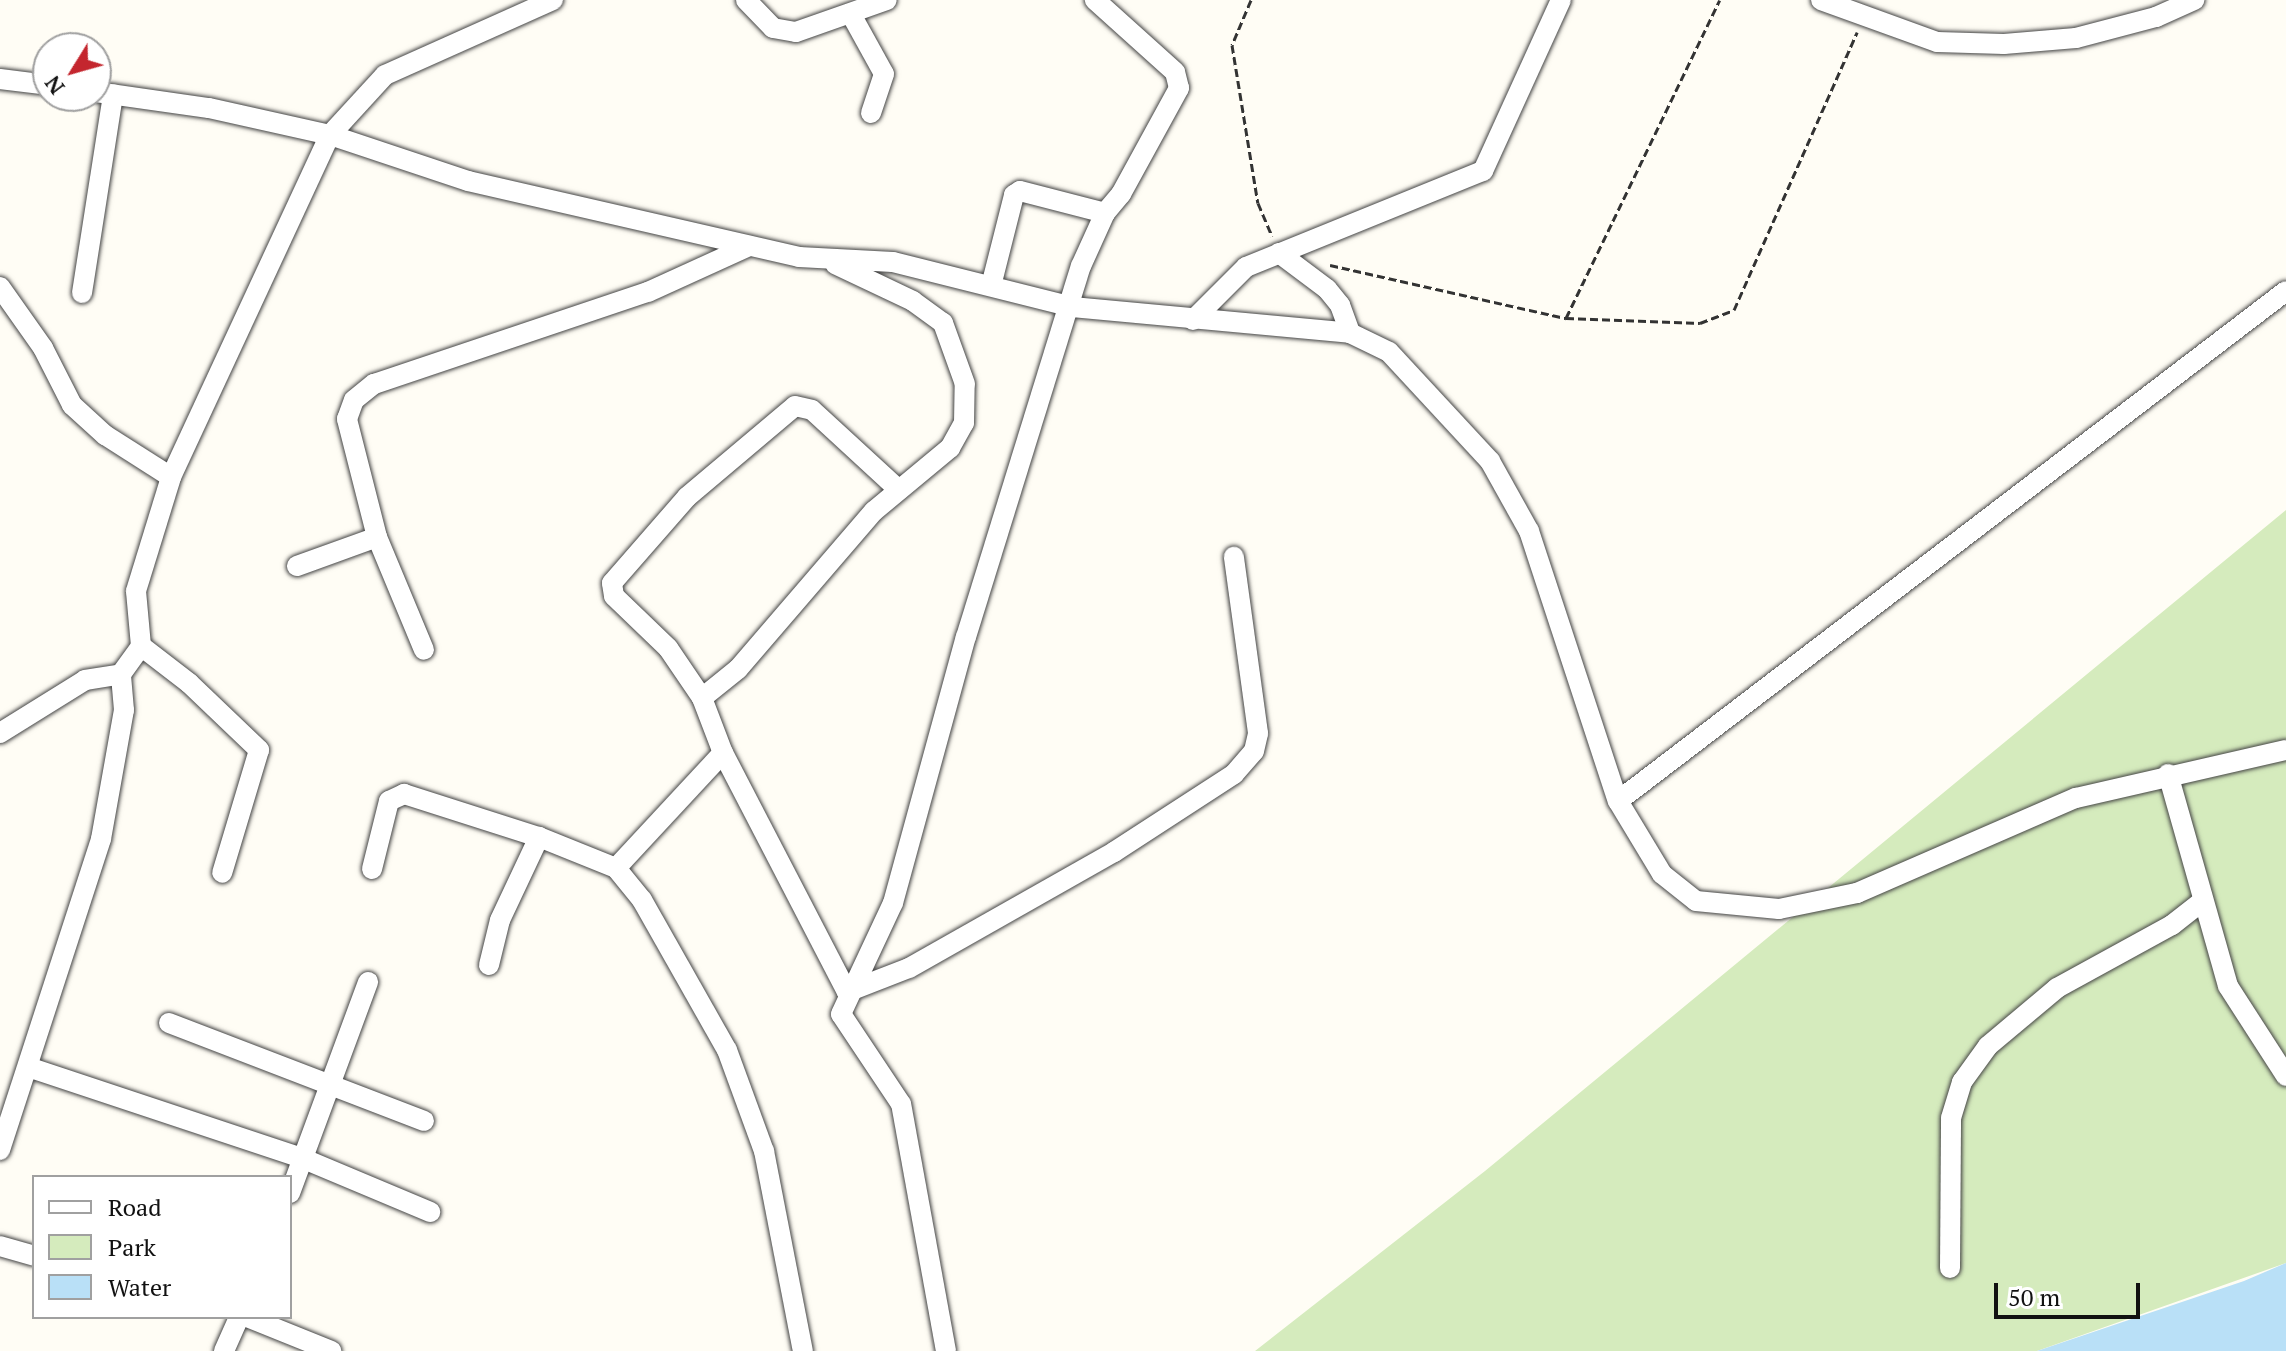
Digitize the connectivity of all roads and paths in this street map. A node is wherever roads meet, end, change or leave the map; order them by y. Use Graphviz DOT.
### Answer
graph roads {
  1 [pos="553,0"];
  2 [pos="746,0"];
  3 [pos="887,0"];
  4 [pos="1095,0"];
  5 [pos="1251,0"];
  6 [pos="1561,0"];
  7 [pos="1720,0"];
  8 [pos="1821,0"];
  9 [pos="2194,0"];
  10 [pos="852,16"];
  11 [pos="1863,17"];
  12 [pos="0,79"];
  13 [pos="32,83"];
  14 [pos="112,94"];
  15 [pos="102,112"];
  16 [pos="871,113"];
  17 [pos="330,135"];
  18 [pos="1105,213"];
  19 [pos="749,246"];
  20 [pos="1279,253"];
  21 [pos="827,260"];
  22 [pos="1322,263"];
  23 [pos="991,286"];
  24 [pos="0,287"];
  25 [pos="2286,291"];
  26 [pos="82,293"];
  27 [pos="1072,307"];
  28 [pos="1566,318"];
  29 [pos="1193,320"];
  30 [pos="1350,333"];
  31 [pos="171,477"];
  32 [pos="899,490"];
  33 [pos="377,537"];
  34 [pos="1234,557"];
  35 [pos="297,566"];
  36 [pos="141,646"];
  37 [pos="424,650"];
  38 [pos="121,674"];
  39 [pos="702,698"];
  40 [pos="0,733"];
  41 [pos="2286,750"];
  42 [pos="723,753"];
  43 [pos="2168,774"];
  44 [pos="1618,801"];
  45 [pos="539,837"];
  46 [pos="616,868"];
  47 [pos="372,869"];
  48 [pos="222,873"];
  49 [pos="2203,901"];
  50 [pos="489,965"];
  51 [pos="368,982"];
  52 [pos="847,992"];
  53 [pos="169,1023"];
  54 [pos="28,1067"];
  55 [pos="2286,1076"];
  56 [pos="328,1082"];
  57 [pos="424,1121"];
  58 [pos="0,1150"];
  59 [pos="304,1159"];
  60 [pos="292,1188"];
  61 [pos="430,1212"];
  62 [pos="0,1246"];
  63 [pos="32,1255"];
  64 [pos="1950,1268"];
  65 [pos="238,1319"];
  66 [pos="252,1319"];
  67 [pos="224,1351"];
  68 [pos="331,1351"];
  69 [pos="803,1351"];
  70 [pos="946,1351"];
  1 -- 17 [label="street"];
  2 -- 10 [label="street"];
  3 -- 10 [label="street"];
  4 -- 18 [label="street"];
  5 -- 20 [label="path"];
  6 -- 20 [label="street"];
  7 -- 28 [label="path"];
  8 -- 11 [label="street"];
  9 -- 11 [label="street"];
  10 -- 16 [label="street"];
  11 -- 28 [label="path"];
  12 -- 13 [label="street"];
  14 -- 17 [label="street"];
  15 -- 26 [label="street"];
  17 -- 19 [label="street"];
  17 -- 31 [label="street"];
  18 -- 23 [label="street"];
  18 -- 27 [label="street"];
  19 -- 21 [label="street"];
  19 -- 33 [label="street"];
  20 -- 29 [label="street"];
  20 -- 30 [label="street"];
  21 -- 23 [label="street"];
  21 -- 32 [label="street"];
  22 -- 28 [label="path"];
  23 -- 27 [label="street"];
  24 -- 31 [label="street"];
  25 -- 44 [label="street"];
  27 -- 29 [label="street"];
  27 -- 52 [label="street"];
  29 -- 30 [label="street"];
  30 -- 44 [label="street"];
  31 -- 36 [label="street"];
  32 -- 39 [label="street"];
  32 -- 39 [label="street"];
  33 -- 35 [label="street"];
  33 -- 37 [label="street"];
  34 -- 52 [label="street"];
  36 -- 38 [label="street"];
  36 -- 48 [label="street"];
  38 -- 40 [label="street"];
  38 -- 54 [label="street"];
  39 -- 42 [label="street"];
  41 -- 43 [label="street"];
  42 -- 46 [label="street"];
  42 -- 52 [label="street"];
  43 -- 44 [label="street"];
  43 -- 49 [label="street"];
  45 -- 46 [label="street"];
  45 -- 47 [label="street"];
  45 -- 50 [label="street"];
  46 -- 69 [label="street"];
  49 -- 55 [label="street"];
  49 -- 64 [label="street"];
  51 -- 56 [label="street"];
  52 -- 70 [label="street"];
  53 -- 56 [label="street"];
  54 -- 58 [label="street"];
  54 -- 59 [label="street"];
  56 -- 57 [label="street"];
  56 -- 59 [label="street"];
  59 -- 60 [label="street"];
  59 -- 61 [label="street"];
  62 -- 63 [label="street"];
  65 -- 67 [label="street"];
  66 -- 68 [label="street"];
}
